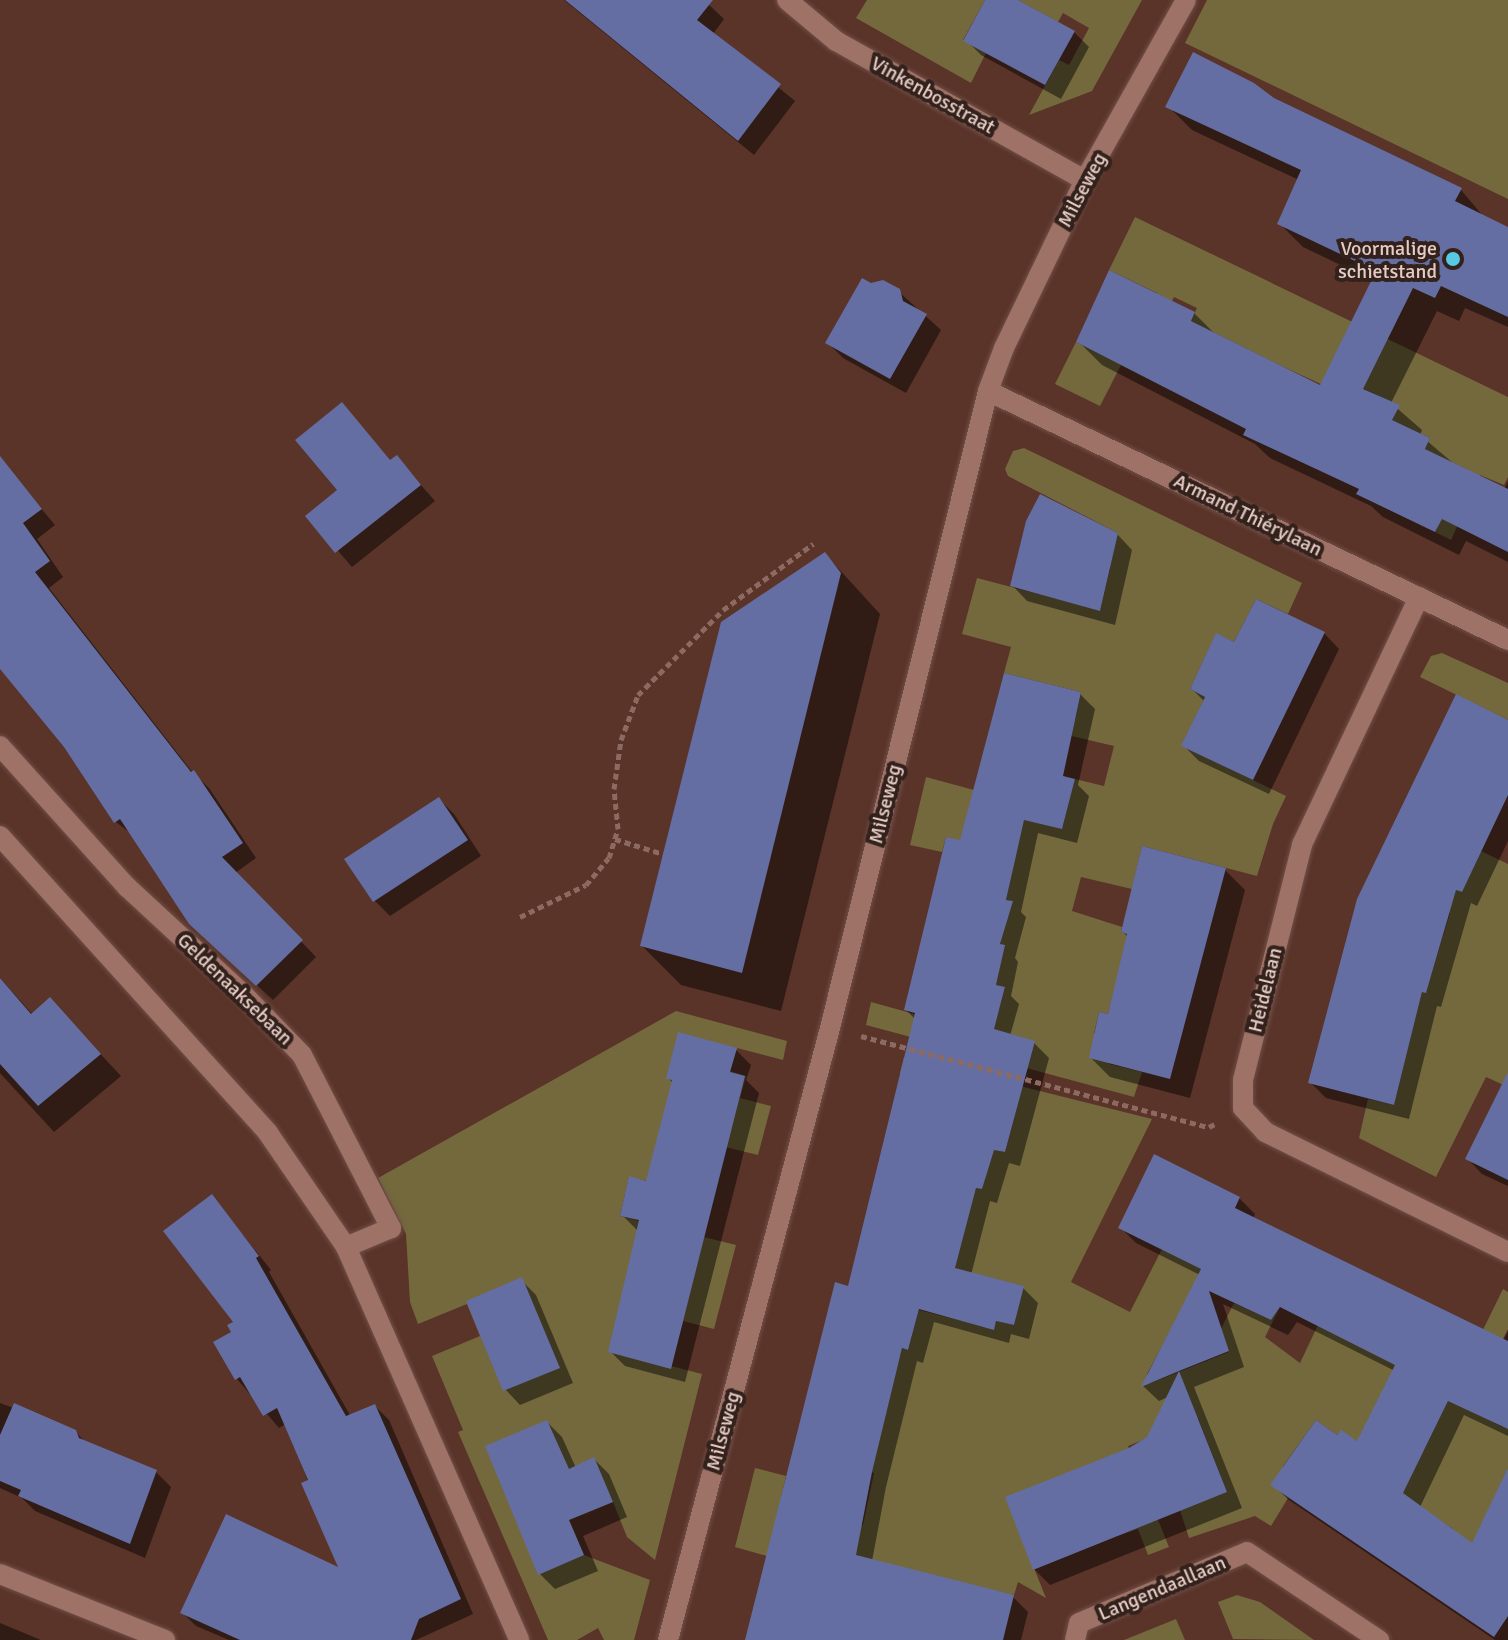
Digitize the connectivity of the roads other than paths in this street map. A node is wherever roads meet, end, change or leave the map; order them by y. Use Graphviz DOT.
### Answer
graph roads {
  1 [pos="787,0"];
  2 [pos="1186,0"];
  3 [pos="1085,180"];
  4 [pos="988,391"];
  5 [pos="1419,597"];
  6 [pos="1508,640"];
  7 [pos="0,746"];
  8 [pos="0,836"];
  9 [pos="346,1247"];
  10 [pos="1508,1252"];
  11 [pos="0,1574"];
  12 [pos="165,1640"];
  13 [pos="519,1640"];
  14 [pos="668,1640"];
  15 [pos="1075,1640"];
  16 [pos="1379,1640"];
  1 -- 3 [label="street, Vinkenbosstraat"];
  2 -- 3 [label="street, Milseweg"];
  3 -- 4 [label="street, Milseweg"];
  4 -- 5 [label="street, Armand Thiérylaan"];
  4 -- 14 [label="street, Milseweg"];
  5 -- 6 [label="street, Armand Thiérylaan"];
  5 -- 10 [label="street, Heidelaan"];
  7 -- 9 [label="street, Geldenaaksebaan"];
  8 -- 9 [label="street"];
  9 -- 13 [label="street"];
  11 -- 12 [label="street"];
  15 -- 16 [label="street, Langendaallaan"];
}
